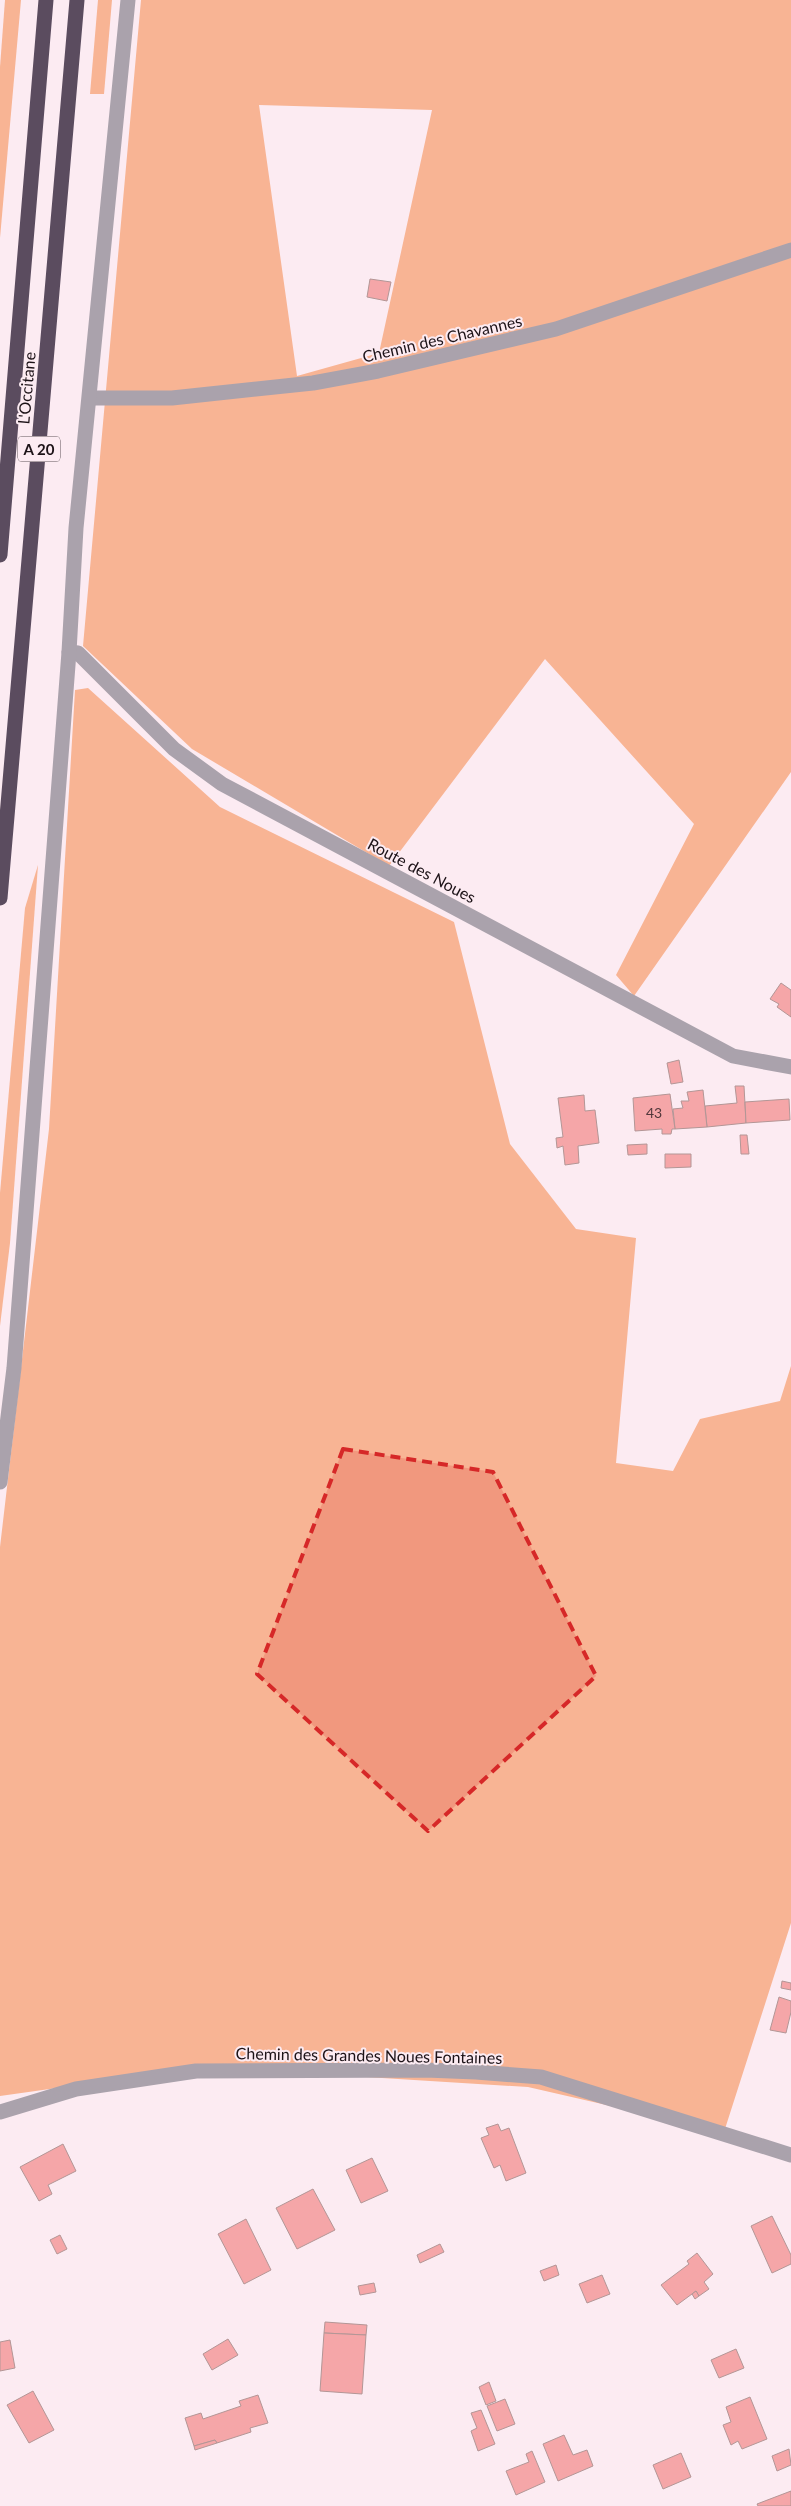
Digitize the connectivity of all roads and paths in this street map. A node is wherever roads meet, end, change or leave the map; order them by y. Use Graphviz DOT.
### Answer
graph roads {
  1 [pos="46,0"];
  2 [pos="77,0"];
  3 [pos="128,0"];
  4 [pos="791,250"];
  5 [pos="90,398"];
  6 [pos="0,555"];
  7 [pos="69,652"];
  8 [pos="0,898"];
  9 [pos="791,1068"];
  10 [pos="0,1482"];
  11 [pos="0,2112"];
  12 [pos="791,2155"];
  1 -- 6 [label="highway, L'Occitane / A 20"];
  2 -- 8 [label="highway, L'Occitane / A 20"];
  3 -- 5 [label="street"];
  4 -- 5 [label="street, Chemin des Chavannes"];
  5 -- 7 [label="street"];
  7 -- 9 [label="street, Route des Noues"];
  7 -- 10 [label="street"];
  11 -- 12 [label="street, Chemin des Grandes Noues Fontaines"];
}
